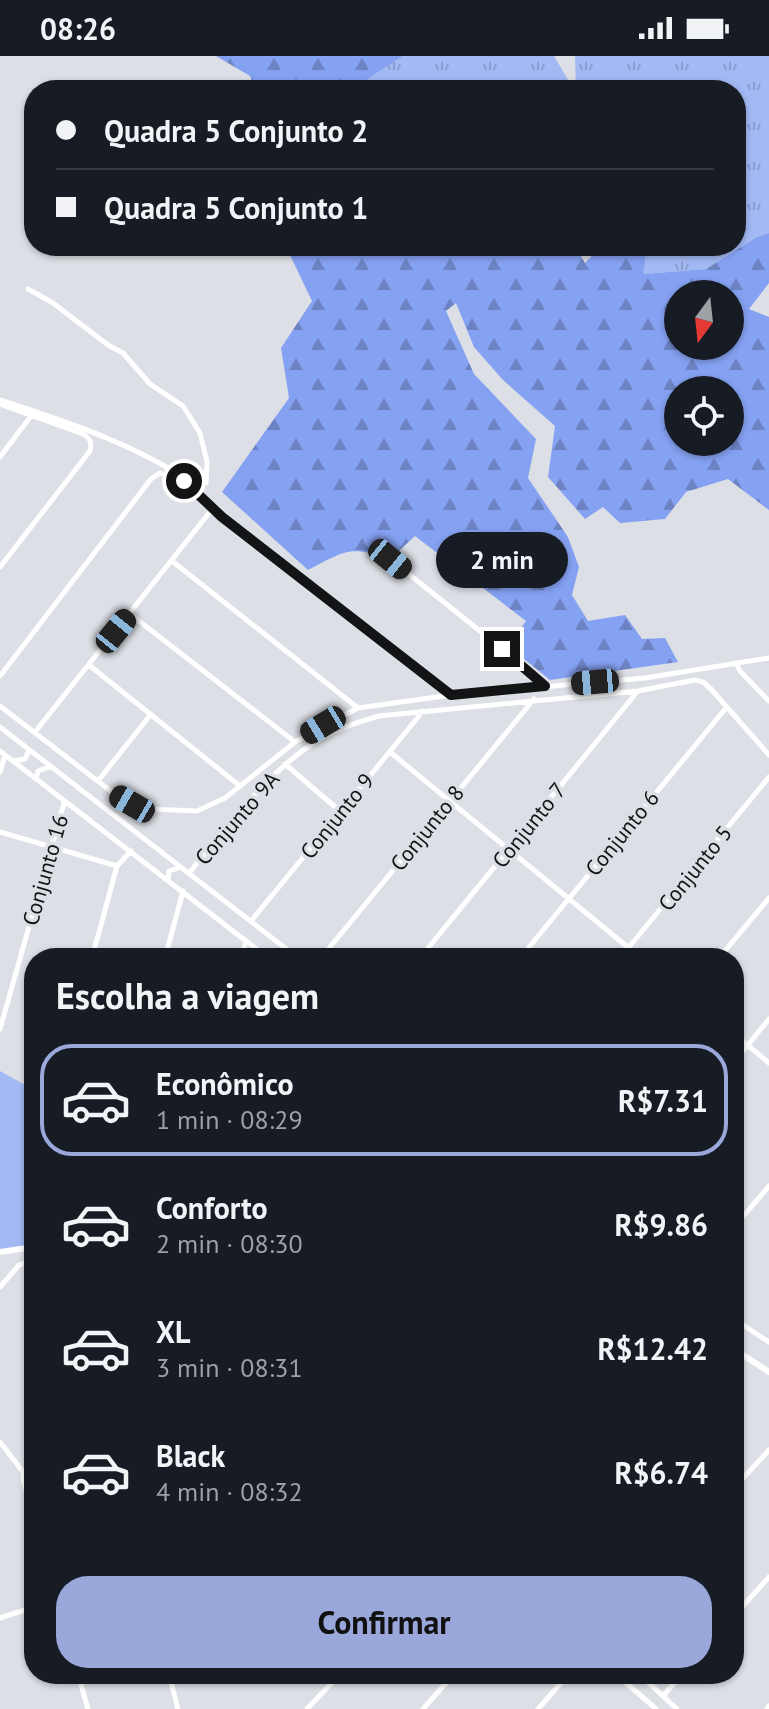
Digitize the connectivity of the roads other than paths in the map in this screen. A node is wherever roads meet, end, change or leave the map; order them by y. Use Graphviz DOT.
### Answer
graph roads {
  1 [pos="28,289"];
  2 [pos="0,402"];
  3 [pos="31,416"];
  4 [pos="0,457"];
  5 [pos="213,508"];
  6 [pos="390,559"];
  7 [pos="172,561"];
  8 [pos="0,567"];
  9 [pos="130,614"];
  10 [pos="769,658"];
  11 [pos="736,663"];
  12 [pos="89,665"];
  13 [pos="0,676"];
  14 [pos="545,686"];
  15 [pos="638,691"];
  16 [pos="451,695"];
  17 [pos="534,699"];
  18 [pos="769,701"];
  19 [pos="0,706"];
  20 [pos="358,708"];
  21 [pos="726,708"];
  22 [pos="423,711"];
  23 [pos="151,714"];
  24 [pos="0,727"];
  25 [pos="35,732"];
  26 [pos="295,742"];
  27 [pos="29,750"];
  28 [pos="390,752"];
  29 [pos="2,753"];
  30 [pos="769,755"];
  31 [pos="12,761"];
  32 [pos="285,764"];
  33 [pos="50,766"];
  34 [pos="0,772"];
  35 [pos="769,777"];
  36 [pos="36,779"];
  37 [pos="98,781"];
  38 [pos="240,786"];
  39 [pos="450,801"];
  40 [pos="64,803"];
  41 [pos="341,812"];
  42 [pos="0,832"];
  43 [pos="51,848"];
  44 [pos="510,850"];
  45 [pos="131,851"];
  46 [pos="117,866"];
  47 [pos="182,867"];
  48 [pos="189,873"];
  49 [pos="168,880"];
  50 [pos="183,891"];
  51 [pos="568,898"];
  52 [pos="769,898"];
  53 [pos="251,921"];
  54 [pos="246,941"];
  55 [pos="95,948"];
  56 [pos="168,948"];
  57 [pos="244,948"];
  58 [pos="255,948"];
  59 [pos="282,948"];
  60 [pos="329,948"];
  61 [pos="428,948"];
  62 [pos="528,948"];
  63 [pos="628,948"];
  64 [pos="727,948"];
  65 [pos="769,1019"];
  66 [pos="0,1029"];
  67 [pos="744,1043"];
  68 [pos="747,1046"];
  69 [pos="744,1050"];
  70 [pos="769,1063"];
  71 [pos="769,1186"];
  72 [pos="744,1215"];
  73 [pos="24,1248"];
  74 [pos="0,1252"];
  75 [pos="24,1264"];
  76 [pos="0,1287"];
  77 [pos="744,1325"];
  78 [pos="768,1341"];
  79 [pos="744,1356"];
  80 [pos="769,1372"];
  81 [pos="0,1442"];
  82 [pos="769,1450"];
  83 [pos="24,1473"];
  84 [pos="744,1477"];
  85 [pos="24,1482"];
  86 [pos="769,1577"];
  87 [pos="744,1605"];
  88 [pos="24,1610"];
  89 [pos="0,1618"];
  90 [pos="81,1684"];
  91 [pos="172,1684"];
  92 [pos="331,1684"];
  93 [pos="445,1684"];
  94 [pos="560,1684"];
  95 [pos="629,1684"];
  96 [pos="650,1684"];
  97 [pos="673,1684"];
  98 [pos="663,1696"];
  99 [pos="654,1708"];
  100 [pos="88,1709"];
  101 [pos="178,1709"];
  102 [pos="307,1709"];
  103 [pos="423,1709"];
  104 [pos="538,1709"];
  105 [pos="677,1709"];
  1 -- 2 [label="street"];
  2 -- 3 [label="street"];
  3 -- 4 [label="street"];
  3 -- 8 [label="street"];
  5 -- 7 [label="street"];
  5 -- 13 [label="street"];
  5 -- 16 [label="street"];
  6 -- 14 [label="street"];
  7 -- 9 [label="street"];
  7 -- 20 [label="street"];
  9 -- 12 [label="street"];
  9 -- 26 [label="street"];
  10 -- 11 [label="street"];
  11 -- 14 [label="street"];
  11 -- 18 [label="street"];
  12 -- 23 [label="street"];
  12 -- 25 [label="street"];
  14 -- 16 [label="street"];
  15 -- 17 [label="street, Conjunto 9A"];
  15 -- 21 [label="street, Conjunto 9A"];
  15 -- 44 [label="street, Conjunto 7"];
  16 -- 20 [label="street"];
  17 -- 22 [label="street, Conjunto 9A"];
  17 -- 39 [label="street, Conjunto 8"];
  19 -- 25 [label="street"];
  20 -- 26 [label="street"];
  21 -- 30 [label="street"];
  21 -- 51 [label="street, Conjunto 6"];
  22 -- 28 [label="street, Conjunto 9"];
  22 -- 32 [label="street, Conjunto 9A"];
  23 -- 37 [label="street"];
  23 -- 38 [label="street"];
  24 -- 27 [label="street"];
  25 -- 37 [label="street"];
  26 -- 38 [label="street"];
  27 -- 31 [label="street"];
  27 -- 33 [label="street"];
  28 -- 39 [label="street"];
  28 -- 41 [label="street, Conjunto 9"];
  29 -- 31 [label="street"];
  29 -- 34 [label="street"];
  31 -- 36 [label="street"];
  32 -- 41 [label="street"];
  32 -- 48 [label="street, Conjunto 9A"];
  33 -- 36 [label="street"];
  33 -- 47 [label="street"];
  35 -- 63 [label="street, Conjunto 5"];
  36 -- 40 [label="street"];
  37 -- 38 [label="street"];
  39 -- 44 [label="street"];
  39 -- 60 [label="street, Conjunto 8"];
  40 -- 43 [label="street, Conjunto 16"];
  40 -- 45 [label="street"];
  41 -- 53 [label="street, Conjunto 9"];
  42 -- 43 [label="street"];
  43 -- 46 [label="street"];
  43 -- 66 [label="street, Conjunto 16"];
  44 -- 51 [label="street"];
  44 -- 61 [label="street, Conjunto 7"];
  45 -- 46 [label="street"];
  45 -- 49 [label="street"];
  46 -- 55 [label="street"];
  47 -- 48 [label="street"];
  47 -- 49 [label="street"];
  48 -- 53 [label="street"];
  49 -- 50 [label="street"];
  50 -- 54 [label="street"];
  50 -- 56 [label="street"];
  51 -- 62 [label="street, Conjunto 6"];
  51 -- 63 [label="street"];
  52 -- 64 [label="street"];
  53 -- 59 [label="street"];
  54 -- 57 [label="street"];
  54 -- 58 [label="street"];
  65 -- 68 [label="street"];
  67 -- 68 [label="street"];
  68 -- 69 [label="street"];
  68 -- 70 [label="street"];
  71 -- 72 [label="street"];
  73 -- 74 [label="street"];
  75 -- 76 [label="street"];
  77 -- 78 [label="street"];
  79 -- 80 [label="street"];
  81 -- 83 [label="street"];
  82 -- 84 [label="street"];
  83 -- 85 [label="street"];
  86 -- 87 [label="street"];
  88 -- 89 [label="street"];
  90 -- 100 [label="street"];
  91 -- 101 [label="street"];
  92 -- 102 [label="street"];
  93 -- 103 [label="street"];
  94 -- 104 [label="street"];
  95 -- 99 [label="street"];
  96 -- 98 [label="street"];
  97 -- 98 [label="street"];
  98 -- 105 [label="street"];
}
